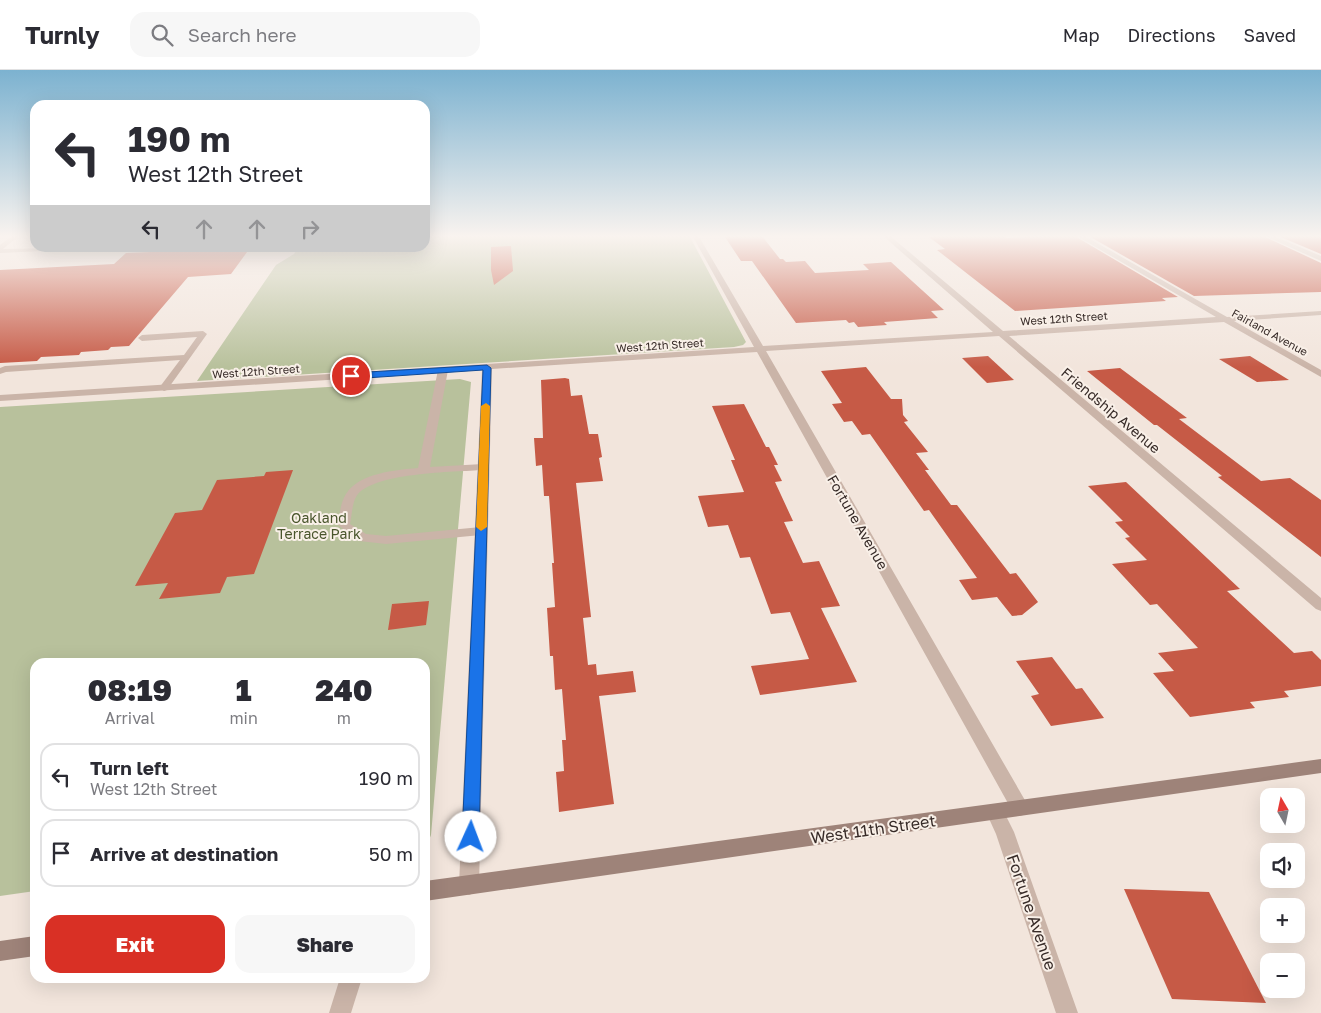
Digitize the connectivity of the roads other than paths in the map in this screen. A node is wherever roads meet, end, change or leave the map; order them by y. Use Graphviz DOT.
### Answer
graph roads {
  1 [pos="720,279"];
  2 [pos="936,279"];
  3 [pos="1154,279"];
  4 [pos="1321,312"];
  5 [pos="1223,319"];
  6 [pos="999,333"];
  7 [pos="142,338"];
  8 [pos="760,350"];
  9 [pos="187,357"];
  10 [pos="487,368"];
  11 [pos="443,370"];
  12 [pos="0,371"];
  13 [pos="1321,374"];
  14 [pos="164,388"];
  15 [pos="0,398"];
  16 [pos="483,467"];
  17 [pos="422,472"];
  18 [pos="481,531"];
  19 [pos="1321,606"];
  20 [pos="1321,766"];
  21 [pos="1020,808"];
  22 [pos="995,812"];
  23 [pos="469,884"];
  24 [pos="430,890"];
  25 [pos="30,947"];
  26 [pos="0,951"];
  27 [pos="349,983"];
  28 [pos="340,1013"];
  29 [pos="1067,1013"];
  1 -- 8 [label="street, Fortune Avenue"];
  2 -- 6 [label="street, Friendship Avenue"];
  3 -- 5 [label="street, Fairland Avenue"];
  4 -- 5 [label="street, West 12th Street"];
  5 -- 6 [label="street, West 12th Street"];
  5 -- 13 [label="street, Fairland Avenue"];
  6 -- 8 [label="street, West 12th Street"];
  6 -- 19 [label="street, Friendship Avenue"];
  7 -- 9 [label="street"];
  8 -- 10 [label="street, West 12th Street"];
  8 -- 21 [label="street, Fortune Avenue"];
  9 -- 12 [label="street"];
  9 -- 14 [label="street"];
  10 -- 11 [label="street, West 12th Street"];
  10 -- 16 [label="street"];
  11 -- 14 [label="street, West 12th Street"];
  11 -- 17 [label="street"];
  14 -- 15 [label="street, West 12th Street"];
  16 -- 17 [label="street"];
  16 -- 18 [label="street"];
  17 -- 18 [label="street"];
  18 -- 23 [label="street"];
  20 -- 21 [label="main road, West 11th Street"];
  21 -- 22 [label="main road, West 11th Street"];
  22 -- 23 [label="main road, West 11th Street"];
  22 -- 29 [label="street, Fortune Avenue"];
  23 -- 24 [label="main road, West 11th Street"];
  25 -- 26 [label="main road"];
  27 -- 28 [label="street"];
}
